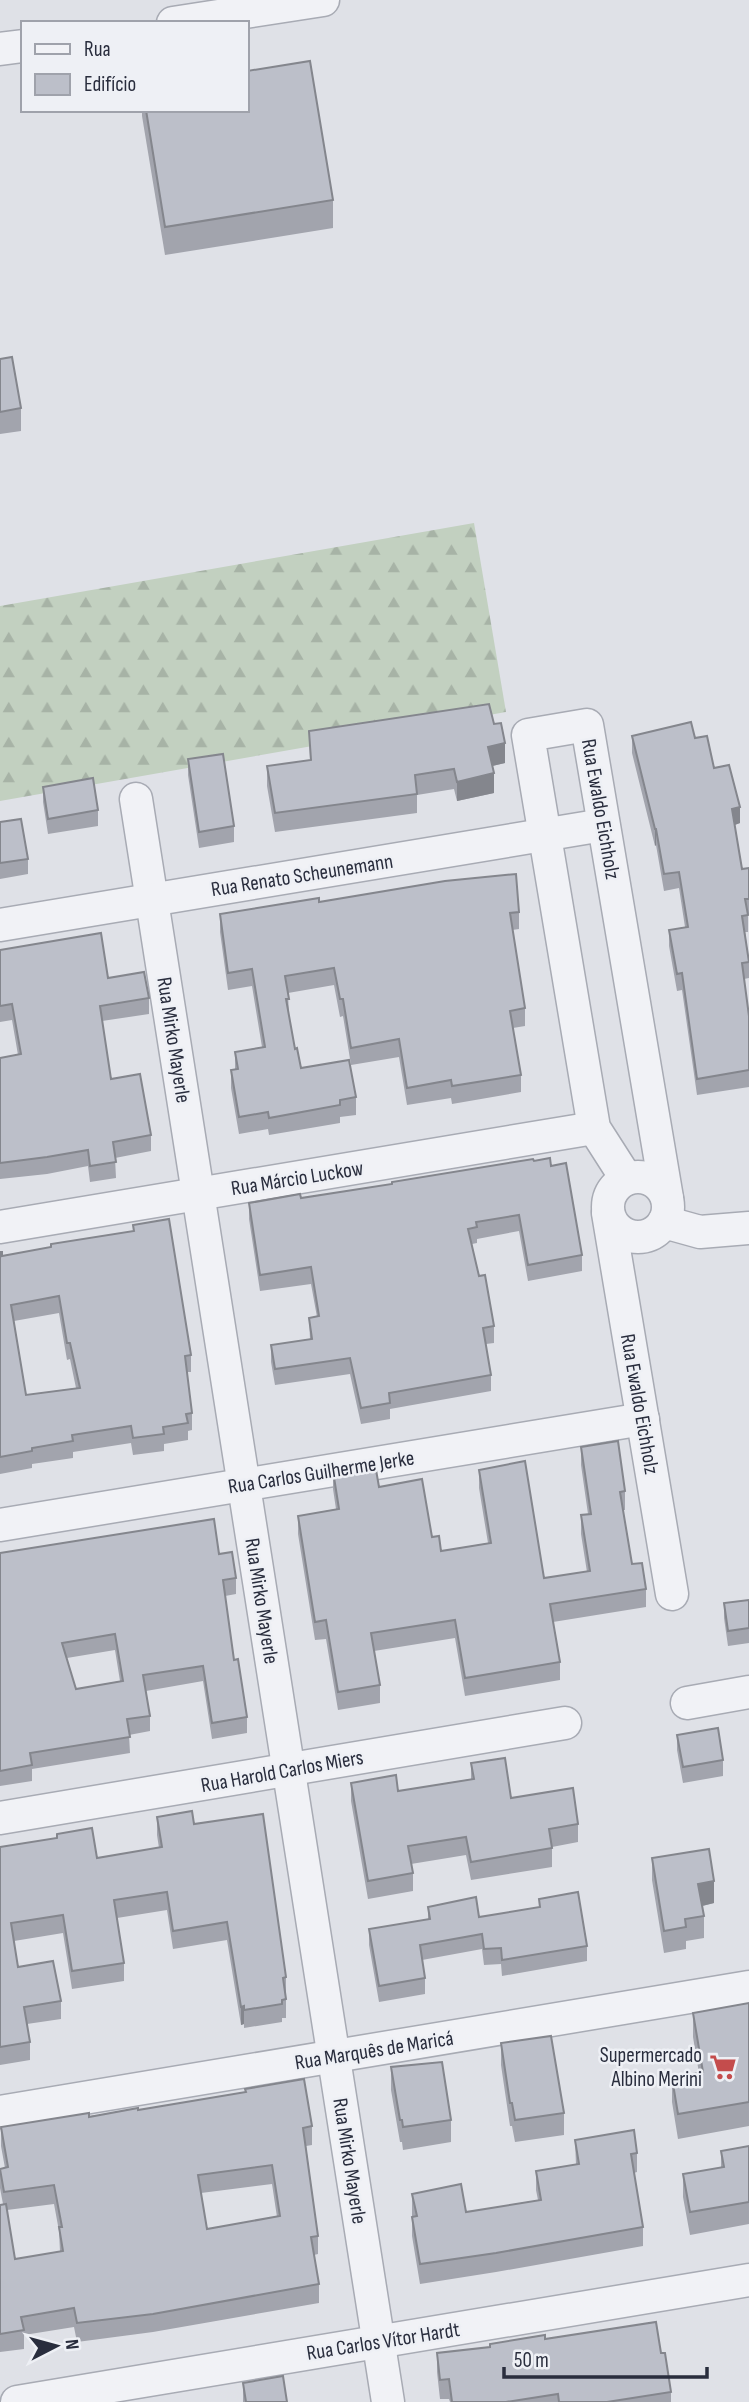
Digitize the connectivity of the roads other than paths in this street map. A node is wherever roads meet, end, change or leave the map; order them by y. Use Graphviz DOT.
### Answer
graph roads {
  1 [pos="323,0"];
  2 [pos="186,21"];
  3 [pos="21,46"];
  4 [pos="0,49"];
  5 [pos="136,799"];
  6 [pos="603,825"];
  7 [pos="545,835"];
  8 [pos="151,900"];
  9 [pos="0,925"];
  10 [pos="594,1128"];
  11 [pos="626,1178"];
  12 [pos="198,1194"];
  13 [pos="665,1210"];
  14 [pos="608,1213"];
  15 [pos="0,1227"];
  16 [pos="749,1228"];
  17 [pos="643,1419"];
  18 [pos="244,1485"];
  19 [pos="0,1525"];
  20 [pos="672,1594"];
  21 [pos="749,1692"];
  22 [pos="687,1703"];
  23 [pos="565,1723"];
  24 [pos="289,1770"];
  25 [pos="0,1818"];
  26 [pos="749,1987"];
  27 [pos="334,2056"];
  28 [pos="0,2112"];
  29 [pos="749,2280"];
  30 [pos="379,2342"];
  31 [pos="17,2402"];
  32 [pos="388,2402"];
  1 -- 2 [label="street"];
  3 -- 4 [label="street"];
  5 -- 8 [label="street, Rua Mirko Mayerle"];
  6 -- 7 [label="street, Rua Renato Scheunemann"];
  6 -- 7 [label="street, Rua Ewaldo Eichholz"];
  6 -- 13 [label="street, Rua Ewaldo Eichholz"];
  7 -- 8 [label="street, Rua Renato Scheunemann"];
  7 -- 10 [label="street, Rua Ewaldo Eichholz"];
  8 -- 9 [label="street, Rua Renato Scheunemann"];
  8 -- 12 [label="street, Rua Mirko Mayerle"];
  10 -- 11 [label="street, Rua Ewaldo Eichholz"];
  10 -- 12 [label="street, Rua Márcio Luckow"];
  11 -- 13 [label="street"];
  11 -- 14 [label="street"];
  12 -- 15 [label="street, Rua Márcio Luckow"];
  12 -- 18 [label="street, Rua Mirko Mayerle"];
  13 -- 14 [label="street"];
  13 -- 16 [label="street"];
  14 -- 17 [label="street, Rua Ewaldo Eichholz"];
  17 -- 18 [label="street, Rua Carlos Guilherme Jerke"];
  17 -- 20 [label="street, Rua Ewaldo Eichholz"];
  18 -- 19 [label="street, Rua Carlos Guilherme Jerke"];
  18 -- 24 [label="street, Rua Mirko Mayerle"];
  21 -- 22 [label="street"];
  23 -- 24 [label="street, Rua Harold Carlos Miers"];
  24 -- 25 [label="street, Rua Harold Carlos Miers"];
  24 -- 27 [label="street, Rua Mirko Mayerle"];
  26 -- 27 [label="street, Rua Marquês de Maricá"];
  27 -- 28 [label="street, Rua Marquês de Maricá"];
  27 -- 30 [label="street, Rua Mirko Mayerle"];
  29 -- 30 [label="street, Rua Carlos Vítor Hardt"];
  30 -- 31 [label="street, Rua Carlos Vítor Hardt"];
  30 -- 32 [label="street, Rua Mirko Mayerle"];
}
